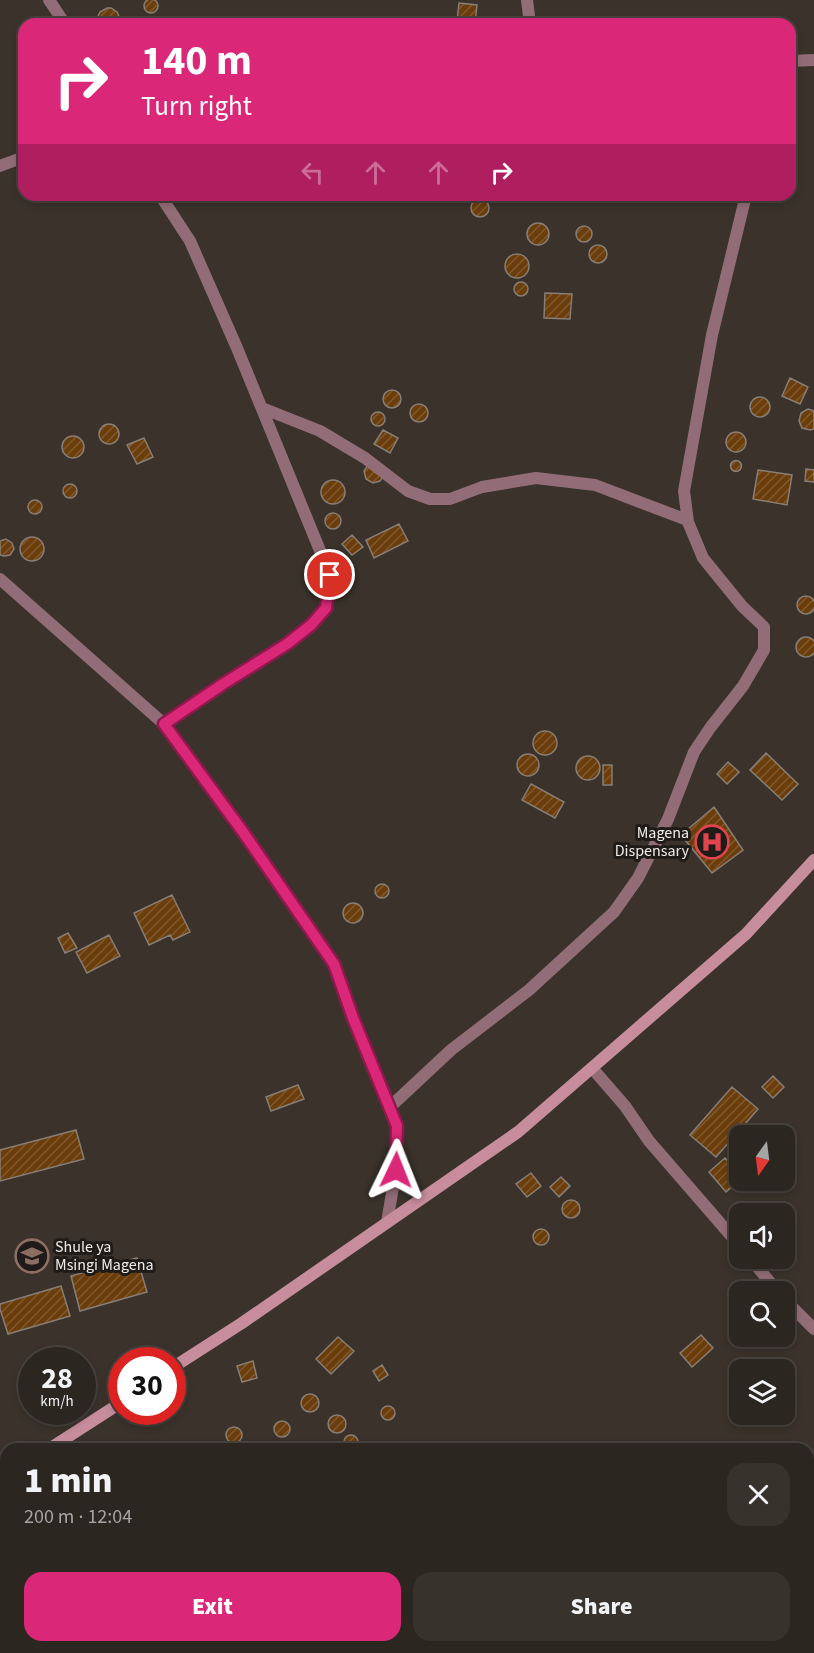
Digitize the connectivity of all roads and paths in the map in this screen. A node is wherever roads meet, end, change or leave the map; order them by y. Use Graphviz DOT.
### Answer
graph roads {
  1 [pos="49,0"];
  2 [pos="527,0"];
  3 [pos="60,18"];
  4 [pos="529,18"];
  5 [pos="814,60"];
  6 [pos="796,61"];
  7 [pos="18,159"];
  8 [pos="0,166"];
  9 [pos="164,201"];
  10 [pos="745,201"];
  11 [pos="262,408"];
  12 [pos="687,519"];
  13 [pos="0,579"];
  14 [pos="164,724"];
  15 [pos="814,860"];
  16 [pos="592,1068"];
  17 [pos="390,1107"];
  18 [pos="387,1222"];
  19 [pos="729,1233"];
  20 [pos="759,1269"];
  21 [pos="769,1281"];
  22 [pos="795,1310"];
  23 [pos="814,1329"];
  24 [pos="186,1359"];
  25 [pos="108,1411"];
  26 [pos="58,1443"];
  1 -- 3 [label="street"];
  2 -- 4 [label="street"];
  5 -- 6 [label="street"];
  7 -- 8 [label="street"];
  9 -- 11 [label="street"];
  10 -- 12 [label="street"];
  11 -- 12 [label="street"];
  11 -- 14 [label="street"];
  12 -- 17 [label="street"];
  13 -- 14 [label="street"];
  14 -- 17 [label="street"];
  15 -- 16 [label="street"];
  16 -- 18 [label="street"];
  16 -- 19 [label="street"];
  17 -- 18 [label="street"];
  18 -- 24 [label="street"];
  20 -- 21 [label="street"];
  22 -- 23 [label="street"];
  25 -- 26 [label="street"];
}
